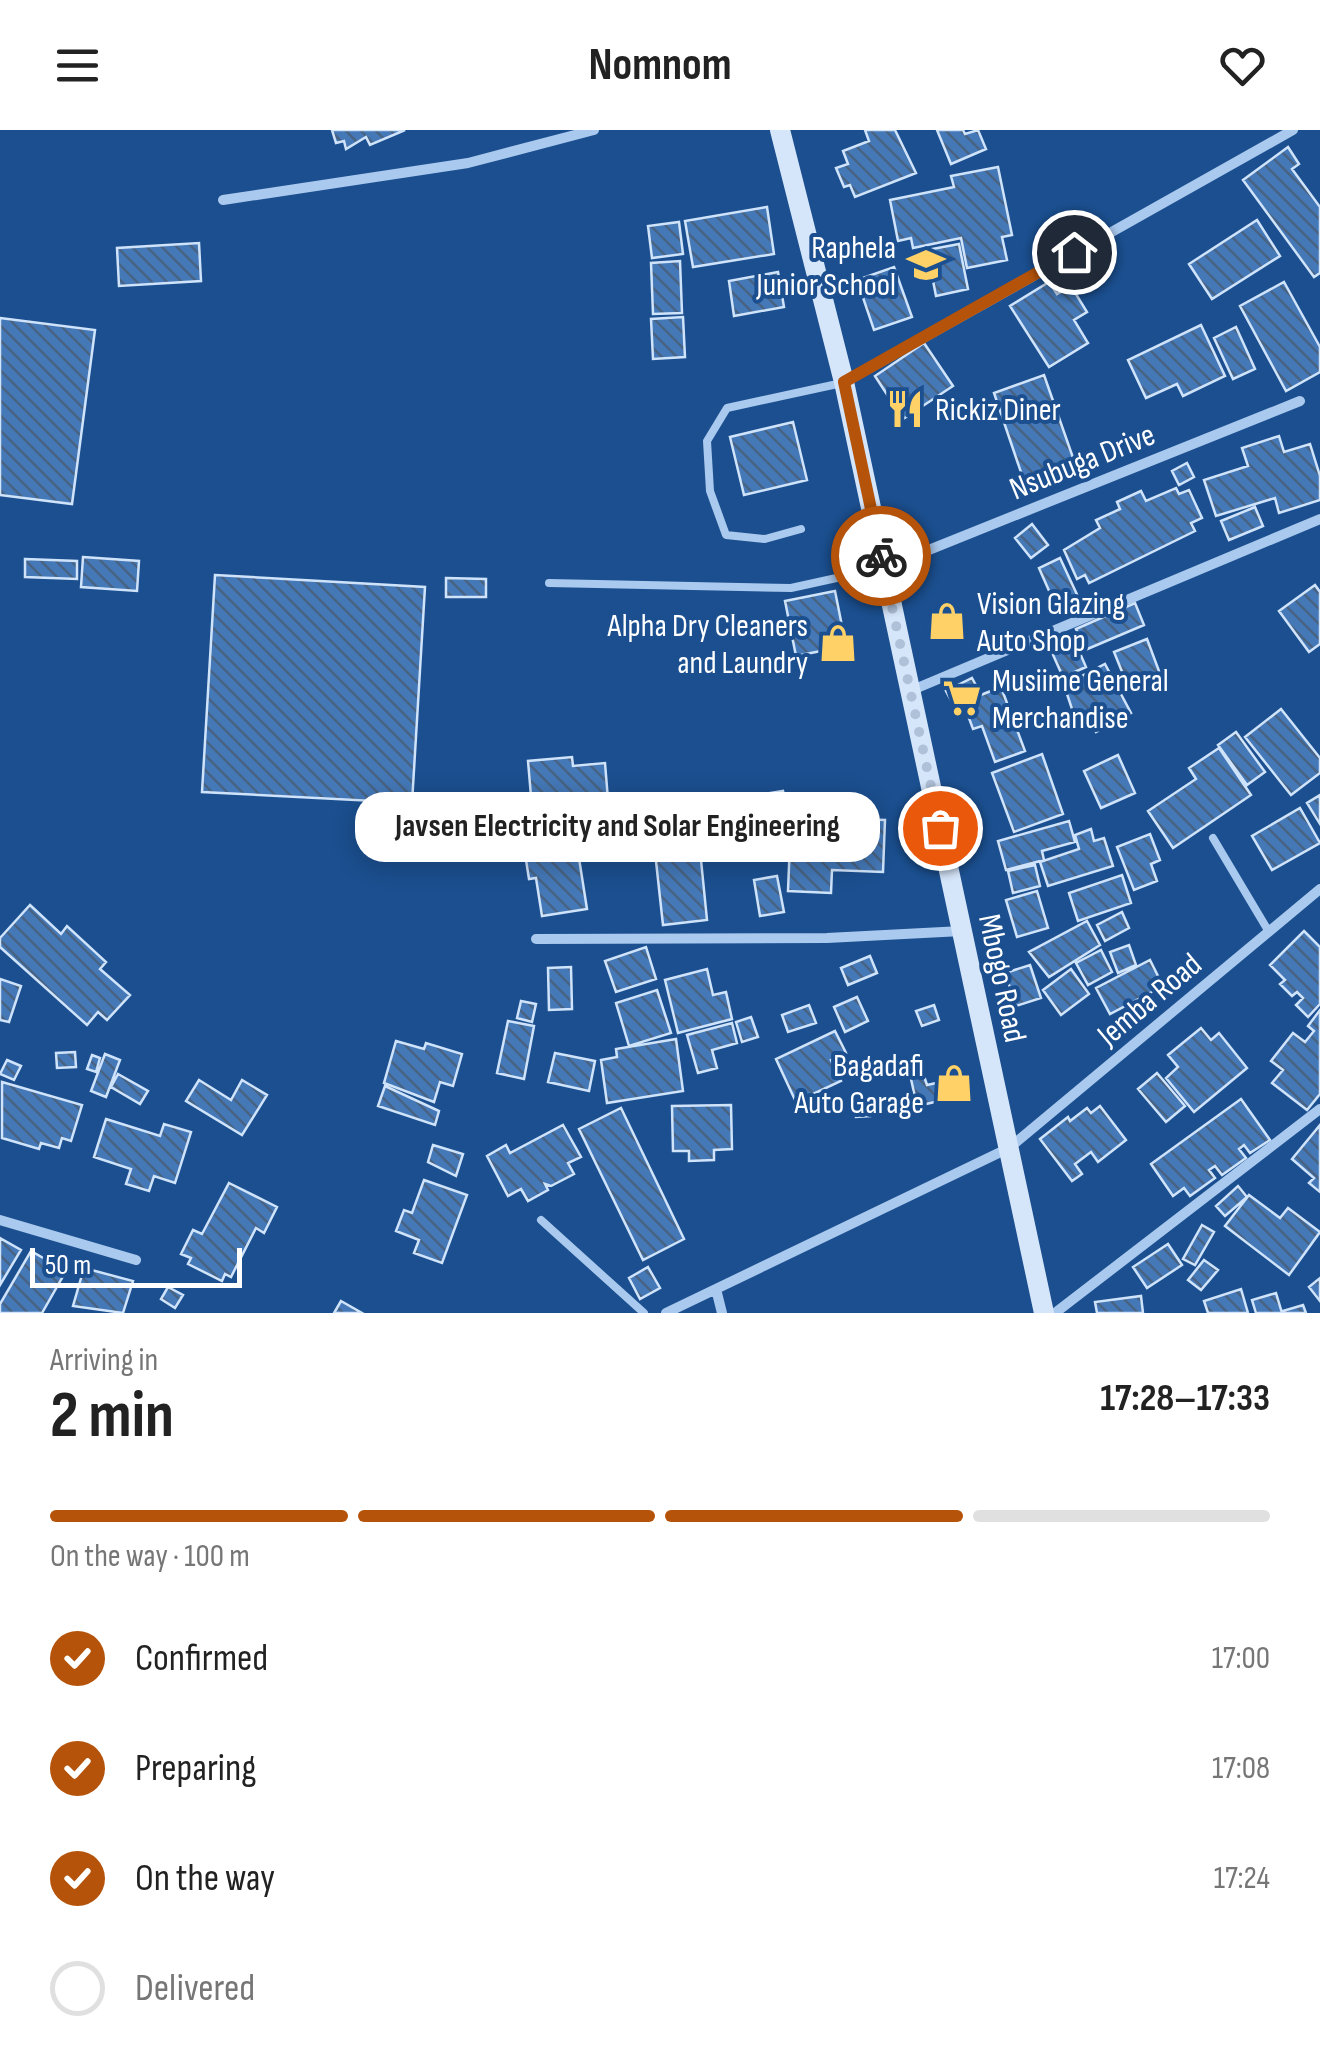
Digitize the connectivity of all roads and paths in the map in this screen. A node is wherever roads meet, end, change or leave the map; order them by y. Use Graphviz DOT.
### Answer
graph roads {
  1 [pos="594,130"];
  2 [pos="780,130"];
  3 [pos="1292,130"];
  4 [pos="223,200"];
  5 [pos="844,382"];
  6 [pos="1300,401"];
  7 [pos="1320,519"];
  8 [pos="802,529"];
  9 [pos="884,568"];
  10 [pos="549,583"];
  11 [pos="910,691"];
  12 [pos="1213,838"];
  13 [pos="1320,889"];
  14 [pos="963,931"];
  15 [pos="1269,932"];
  16 [pos="536,939"];
  17 [pos="1320,1109"];
  18 [pos="1009,1148"];
  19 [pos="0,1220"];
  20 [pos="541,1220"];
  21 [pos="136,1260"];
  22 [pos="716,1289"];
  23 [pos="644,1313"];
  24 [pos="666,1313"];
  25 [pos="722,1313"];
  26 [pos="1044,1313"];
  27 [pos="1055,1313"];
  1 -- 4 [label="street"];
  2 -- 5 [label="main road, Mbogo Road"];
  3 -- 5 [label="street"];
  5 -- 8 [label="lane"];
  5 -- 9 [label="main road, Mbogo Road"];
  6 -- 9 [label="street, Nsubuga Drive"];
  7 -- 11 [label="street"];
  9 -- 10 [label="lane"];
  9 -- 11 [label="main road, Mbogo Road"];
  11 -- 14 [label="main road, Mbogo Road"];
  12 -- 15 [label="lane"];
  13 -- 15 [label="street, Jemba Road"];
  14 -- 16 [label="street"];
  14 -- 18 [label="main road, Mbogo Road"];
  15 -- 18 [label="street, Jemba Road"];
  17 -- 27 [label="street"];
  18 -- 22 [label="street, Jemba Road"];
  18 -- 26 [label="main road, Mbogo Road"];
  19 -- 21 [label="street"];
  20 -- 23 [label="lane"];
  22 -- 24 [label="street, Jemba Road"];
  22 -- 25 [label="street"];
}
